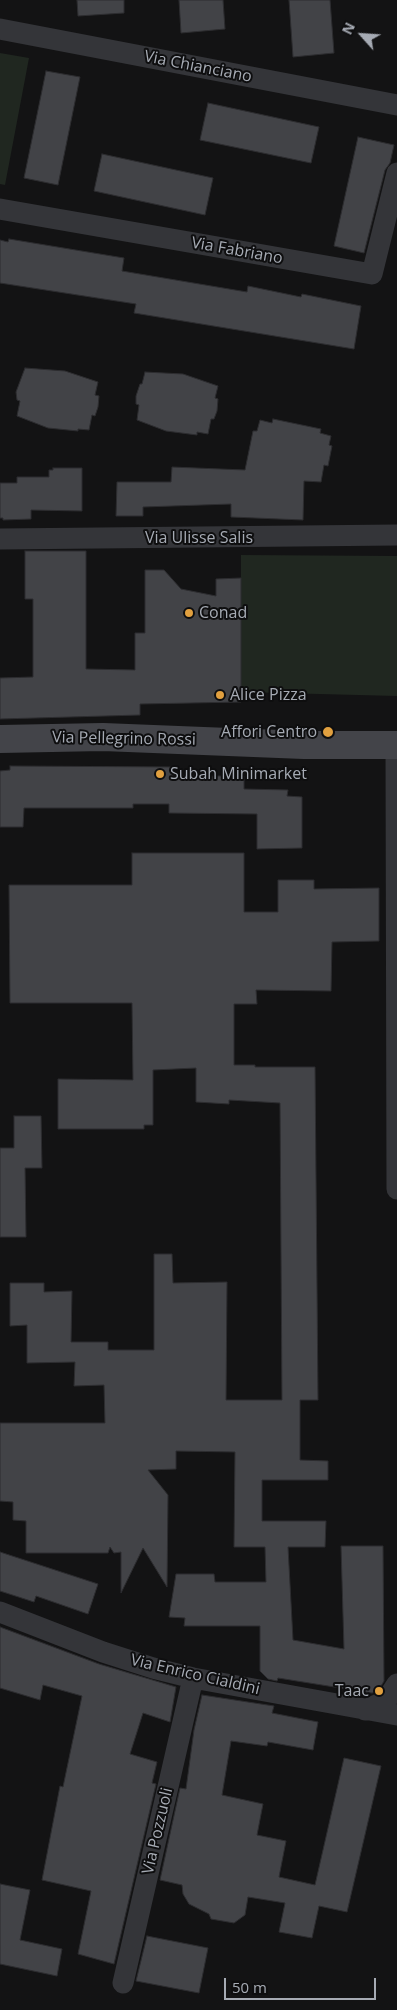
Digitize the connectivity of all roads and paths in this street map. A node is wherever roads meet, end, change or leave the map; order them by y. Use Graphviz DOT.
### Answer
graph roads {
  1 [pos="0,29"];
  2 [pos="397,105"];
  3 [pos="397,173"];
  4 [pos="0,209"];
  5 [pos="397,536"];
  6 [pos="0,539"];
  7 [pos="0,739"];
  8 [pos="397,745"];
  9 [pos="397,1189"];
  10 [pos="0,1612"];
  11 [pos="193,1678"];
  12 [pos="397,1684"];
  13 [pos="365,1710"];
  14 [pos="397,1715"];
  15 [pos="123,1983"];
  1 -- 2 [label="street, Via Chianciano"];
  3 -- 4 [label="street, Via Fabriano"];
  5 -- 6 [label="street, Via Ulisse Salis"];
  7 -- 8 [label="main road, Via Pellegrino Rossi"];
  8 -- 9 [label="street"];
  10 -- 11 [label="street, Via Enrico Cialdini"];
  11 -- 13 [label="street, Via Enrico Cialdini"];
  11 -- 15 [label="street, Via Pozzuoli"];
  12 -- 13 [label="street"];
  13 -- 14 [label="street, Via Enrico Cialdini"];
}
